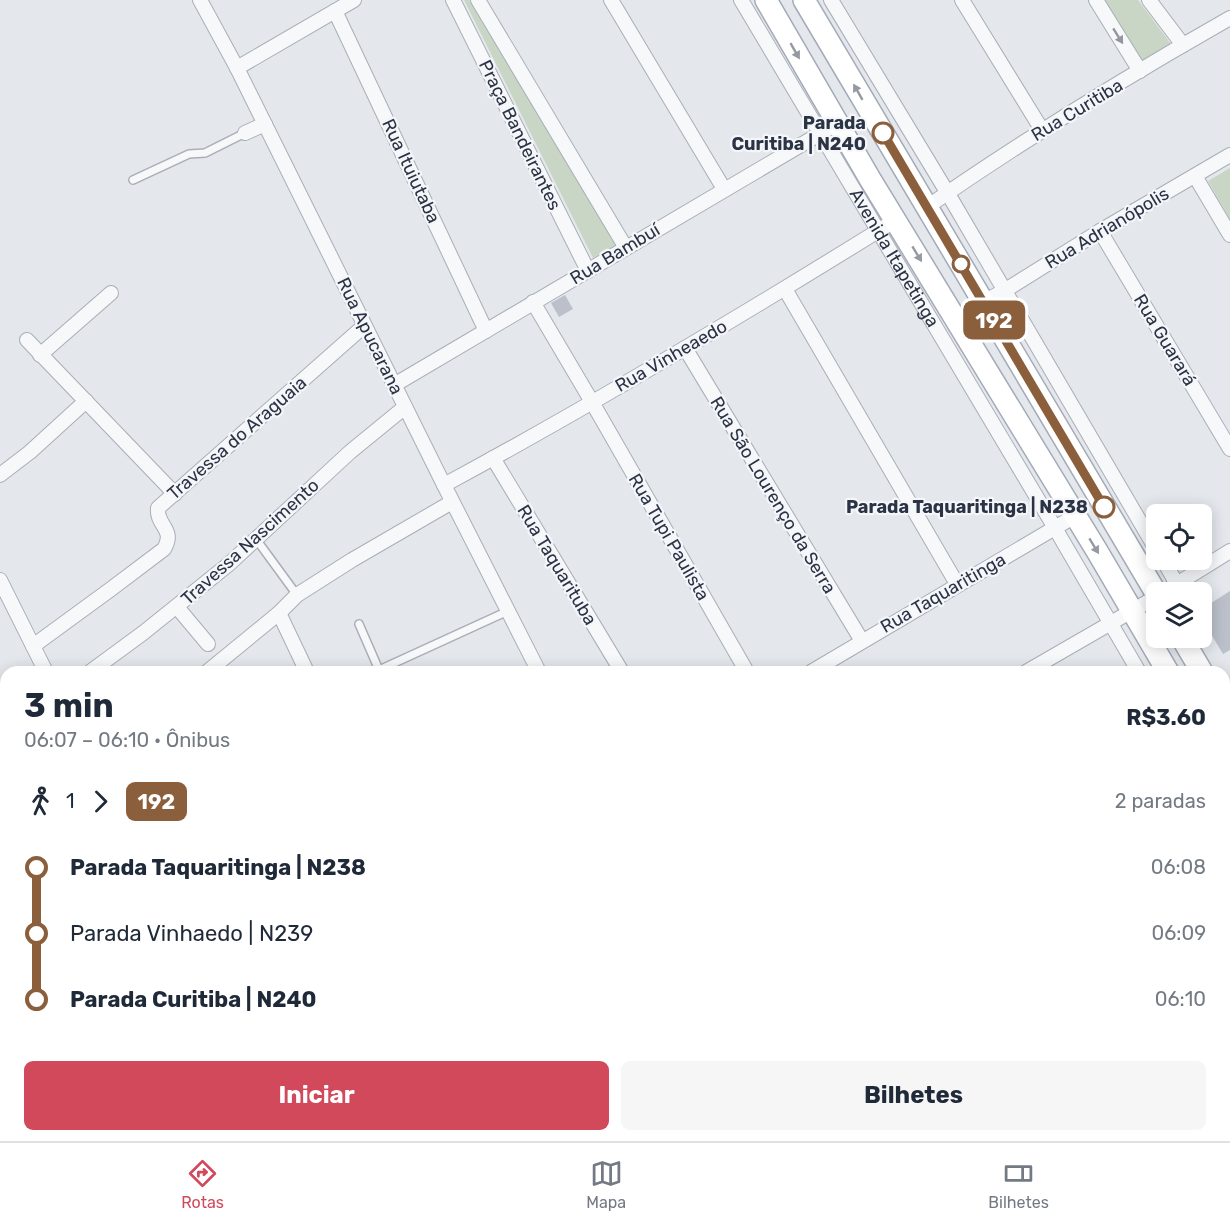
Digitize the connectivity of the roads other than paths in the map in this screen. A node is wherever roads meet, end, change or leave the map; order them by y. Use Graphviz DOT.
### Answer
graph roads {
  1 [pos="200,0"];
  2 [pos="354,0"];
  3 [pos="453,0"];
  4 [pos="478,0"];
  5 [pos="611,0"];
  6 [pos="741,0"];
  7 [pos="804,0"];
  8 [pos="831,0"];
  9 [pos="962,0"];
  10 [pos="1096,0"];
  11 [pos="1149,0"];
  12 [pos="770,8"];
  13 [pos="335,11"];
  14 [pos="1230,18"];
  15 [pos="1183,45"];
  16 [pos="237,68"];
  17 [pos="1140,71"];
  18 [pos="265,124"];
  19 [pos="829,128"];
  20 [pos="1042,130"];
  21 [pos="245,133"];
  22 [pos="1230,155"];
  23 [pos="1195,176"];
  24 [pos="133,180"];
  25 [pos="724,189"];
  26 [pos="947,192"];
  27 [pos="927,207"];
  28 [pos="887,225"];
  29 [pos="1100,231"];
  30 [pos="1230,236"];
  31 [pos="626,248"];
  32 [pos="588,271"];
  33 [pos="784,289"];
  34 [pos="1004,291"];
  35 [pos="111,293"];
  36 [pos="532,302"];
  37 [pos="983,302"];
  38 [pos="364,326"];
  39 [pos="486,331"];
  40 [pos="27,340"];
  41 [pos="685,348"];
  42 [pos="40,356"];
  43 [pos="394,386"];
  44 [pos="86,401"];
  45 [pos="592,402"];
  46 [pos="405,407"];
  47 [pos="1046,408"];
  48 [pos="1019,424"];
  49 [pos="1230,449"];
  50 [pos="1073,454"];
  51 [pos="493,458"];
  52 [pos="1047,470"];
  53 [pos="0,475"];
  54 [pos="444,485"];
  55 [pos="175,494"];
  56 [pos="452,502"];
  57 [pos="1075,516"];
  58 [pos="1055,528"];
  59 [pos="1146,532"];
  60 [pos="256,539"];
  61 [pos="1230,551"];
  62 [pos="0,580"];
  63 [pos="1148,582"];
  64 [pos="1180,582"];
  65 [pos="957,584"];
  66 [pos="297,595"];
  67 [pos="1146,602"];
  68 [pos="177,607"];
  69 [pos="508,611"];
  70 [pos="1132,611"];
  71 [pos="279,613"];
  72 [pos="1110,623"];
  73 [pos="359,624"];
  74 [pos="862,641"];
  75 [pos="208,644"];
  76 [pos="33,646"];
  77 [pos="1188,648"];
  78 [pos="43,666"];
  79 [pos="98,666"];
  80 [pos="214,666"];
  81 [pos="304,666"];
  82 [pos="378,666"];
  83 [pos="389,666"];
  84 [pos="536,666"];
  85 [pos="618,666"];
  86 [pos="744,666"];
  87 [pos="821,666"];
  88 [pos="1036,666"];
  89 [pos="1135,666"];
  90 [pos="1164,666"];
  91 [pos="1198,666"];
  1 -- 16 [label="street, Rua Apucarana"];
  2 -- 13 [label="street"];
  3 -- 32 [label="street, Praça Bandeirantes"];
  4 -- 31 [label="street, Praça Bandeirantes"];
  5 -- 25 [label="street"];
  6 -- 19 [label="street, Avenida Itapetinga"];
  7 -- 12 [label="main road"];
  27 -- 7 [label="main road, one-way"];
  8 -- 26 [label="street"];
  9 -- 20 [label="street"];
  10 -- 17 [label="street, one-way"];
  11 -- 15 [label="street"];
  12 -- 19 [label="main road, Avenida Itapetinga, one-way"];
  13 -- 16 [label="street"];
  13 -- 39 [label="street, Rua Ituiutaba"];
  14 -- 15 [label="street, Rua Curitiba"];
  15 -- 17 [label="street, Rua Curitiba"];
  16 -- 18 [label="street, Rua Apucarana"];
  17 -- 20 [label="street, Rua Curitiba"];
  18 -- 21 [label="street"];
  18 -- 38 [label="street, Rua Apucarana"];
  19 -- 25 [label="street, Rua Bambuí"];
  19 -- 28 [label="main road, Avenida Itapetinga"];
  20 -- 26 [label="street, Rua Curitiba"];
  21 -- 24 [label="lane"];
  22 -- 23 [label="street, Rua Adrianópolis"];
  23 -- 29 [label="street, Rua Adrianópolis"];
  23 -- 30 [label="street"];
  25 -- 31 [label="street, Rua Bambuí"];
  26 -- 27 [label="street, Rua Curitiba"];
  26 -- 34 [label="street"];
  27 -- 37 [label="main road"];
  28 -- 33 [label="street, Rua Vinheaedo"];
  28 -- 48 [label="main road, Avenida Itapetinga, one-way"];
  28 -- 58 [label="street, Avenida Itapetinga"];
  29 -- 34 [label="street, Rua Adrianópolis"];
  29 -- 49 [label="street, Rua Guarará"];
  31 -- 32 [label="street, Rua Bambuí"];
  32 -- 36 [label="street, Rua Bambuí"];
  33 -- 41 [label="street, Rua Vinheaedo"];
  33 -- 65 [label="street"];
  34 -- 37 [label="street, Rua Adrianópolis"];
  34 -- 59 [label="street"];
  35 -- 42 [label="street"];
  36 -- 39 [label="street, Rua Bambuí"];
  36 -- 45 [label="street, Rua Tupi Paulista"];
  37 -- 47 [label="main road"];
  38 -- 43 [label="street, Rua Apucarana"];
  38 -- 55 [label="street, Travessa do Araguaia"];
  39 -- 43 [label="street, Rua Bambuí"];
  40 -- 42 [label="street"];
  41 -- 45 [label="street, Rua Vinheaedo"];
  41 -- 74 [label="street, Rua São Lourenço da Serra"];
  42 -- 44 [label="street"];
  43 -- 46 [label="street, Rua Apucarana"];
  44 -- 53 [label="street"];
  44 -- 55 [label="street"];
  45 -- 51 [label="street, Rua Vinheaedo"];
  45 -- 86 [label="street, Rua Tupi Paulista"];
  46 -- 54 [label="street, Rua Apucarana"];
  46 -- 60 [label="street, Travessa Nascimento"];
  47 -- 48 [label="main road"];
  47 -- 50 [label="main road"];
  48 -- 52 [label="main road, Avenida Itapetinga"];
  50 -- 52 [label="main road"];
  50 -- 63 [label="main road"];
  51 -- 54 [label="street, Rua Vinheaedo"];
  51 -- 85 [label="street, Rua Taquarituba"];
  52 -- 57 [label="main road, Avenida Itapetinga"];
  54 -- 56 [label="street, Rua Apucarana"];
  55 -- 76 [label="street, Travessa do Araguaia"];
  56 -- 66 [label="street"];
  56 -- 69 [label="street, Rua Apucarana"];
  57 -- 58 [label="street, Rua Taquaritinga"];
  57 -- 70 [label="main road, Avenida Itapetinga, one-way"];
  58 -- 65 [label="street, Rua Taquaritinga"];
  58 -- 72 [label="street, Avenida Itapetinga"];
  60 -- 66 [label="lane"];
  60 -- 68 [label="street, Travessa Nascimento"];
  61 -- 64 [label="street"];
  62 -- 76 [label="street"];
  65 -- 74 [label="street, Rua Taquaritinga"];
  66 -- 71 [label="street"];
  67 -- 70 [label="street"];
  68 -- 75 [label="street"];
  68 -- 79 [label="street, Travessa Nascimento"];
  69 -- 83 [label="lane"];
  69 -- 84 [label="street, Rua Apucarana"];
  70 -- 72 [label="street"];
  70 -- 90 [label="main road, Avenida Itapetinga"];
  71 -- 80 [label="street"];
  71 -- 81 [label="street"];
  72 -- 88 [label="street"];
  72 -- 89 [label="street, Avenida Itapetinga"];
  73 -- 82 [label="lane"];
  74 -- 87 [label="street, Rua Taquaritinga"];
  76 -- 78 [label="street"];
  77 -- 91 [label="main road"];
}
